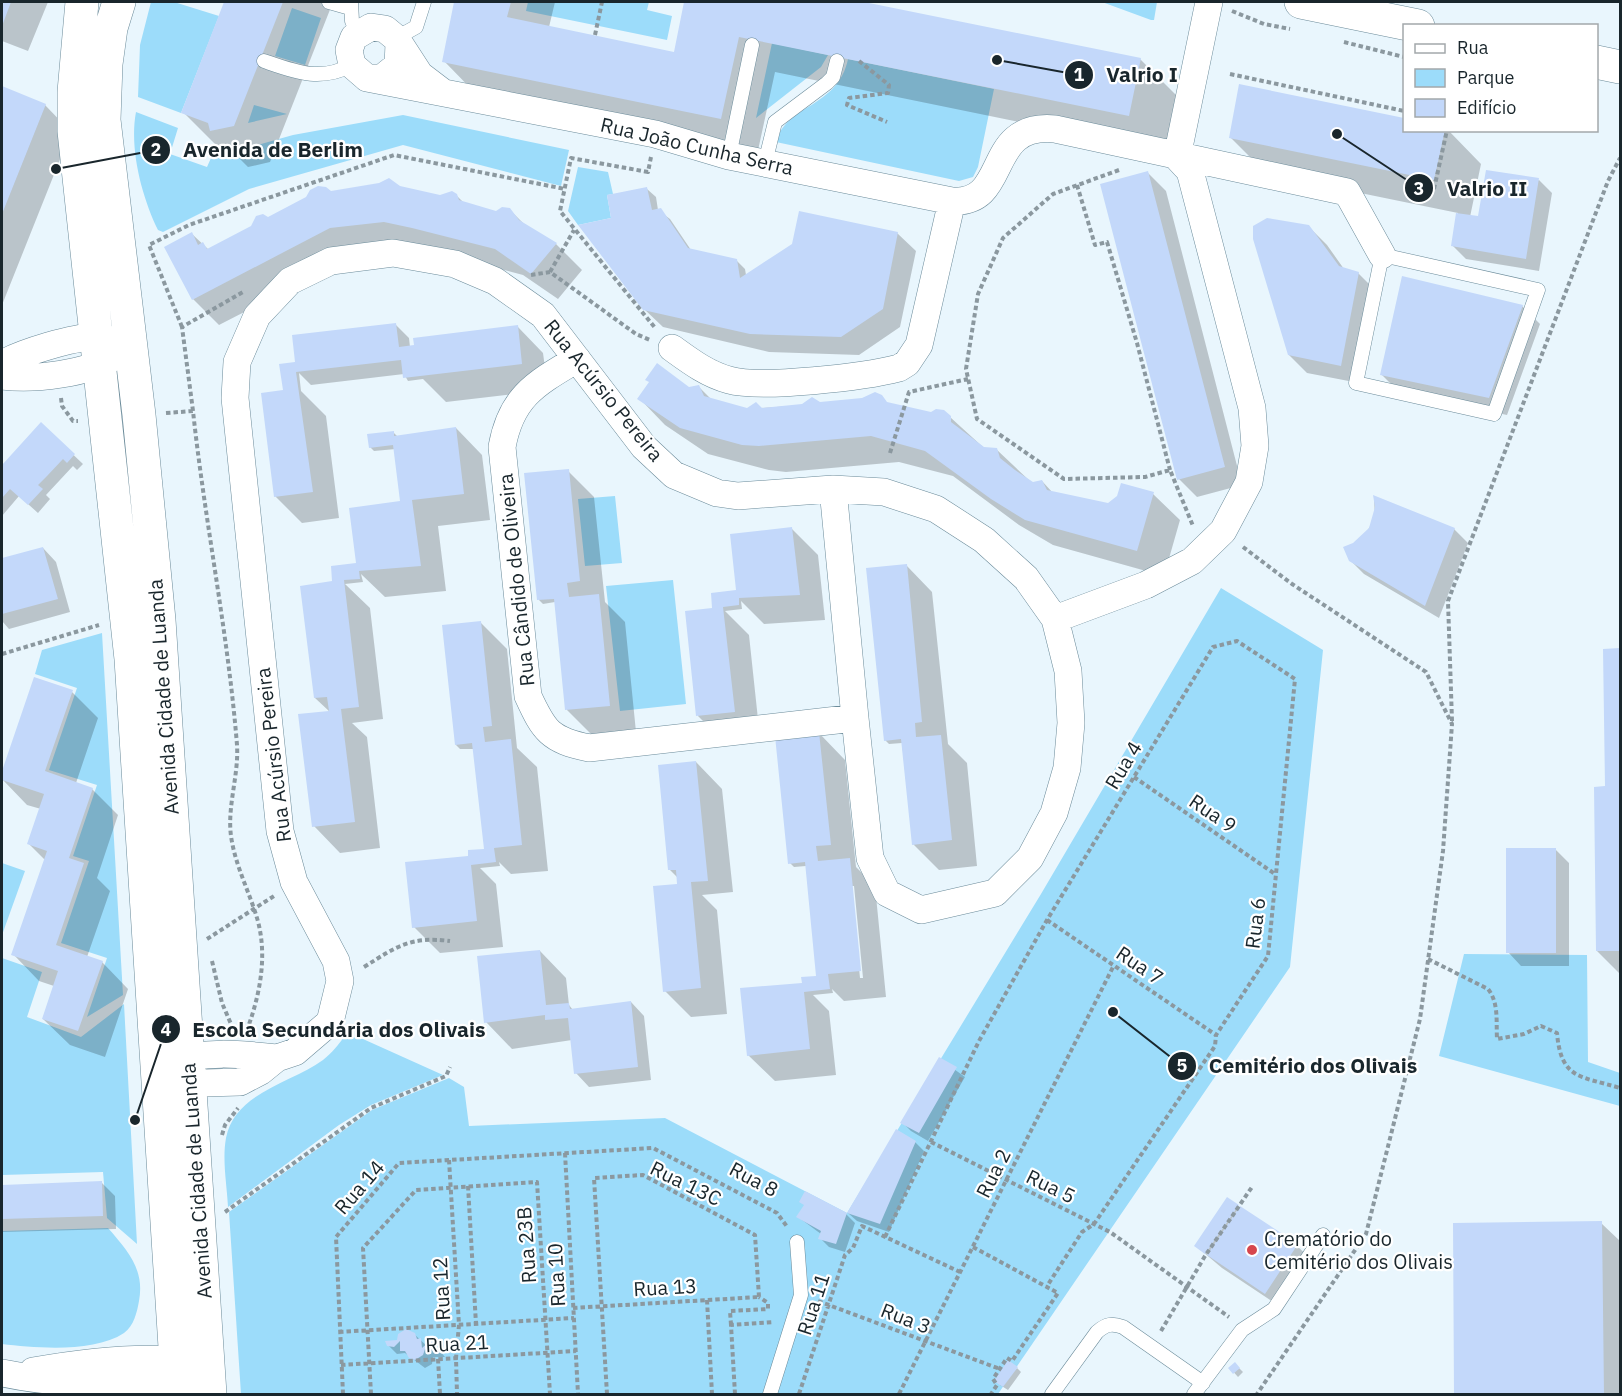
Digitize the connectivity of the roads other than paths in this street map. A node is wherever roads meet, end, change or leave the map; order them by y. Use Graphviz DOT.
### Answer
graph roads {
  1 [pos="82,2"];
  2 [pos="118,2"];
  3 [pos="329,2"];
  4 [pos="1209,2"];
  5 [pos="1301,2"];
  6 [pos="425,3"];
  7 [pos="353,14"];
  8 [pos="1408,24"];
  9 [pos="398,41"];
  10 [pos="752,45"];
  11 [pos="264,61"];
  12 [pos="837,61"];
  13 [pos="1598,62"];
  14 [pos="1620,67"];
  15 [pos="359,71"];
  16 [pos="442,92"];
  17 [pos="729,156"];
  18 [pos="1177,157"];
  19 [pos="765,163"];
  20 [pos="952,201"];
  21 [pos="1382,255"];
  22 [pos="131,345"];
  23 [pos="672,348"];
  24 [pos="99,351"];
  25 [pos="577,359"];
  26 [pos="2,364"];
  27 [pos="2,376"];
  28 [pos="832,489"];
  29 [pos="1055,619"];
  30 [pos="855,718"];
  31 [pos="277,1058"];
  32 [pos="156,1068"];
  33 [pos="188,1068"];
  34 [pos="1323,1235"];
  35 [pos="797,1242"];
  36 [pos="5,1374"];
  37 [pos="177,1378"];
  38 [pos="209,1381"];
  39 [pos="1203,1383"];
  40 [pos="770,1395"];
  41 [pos="1052,1395"];
  42 [pos="1194,1395"];
  1 -- 24 [label="main road, Avenida Cidade de Luanda"];
  2 -- 22 [label="main road, Avenida Cidade de Luanda"];
  3 -- 7 [label="lane"];
  4 -- 18 [label="street"];
  5 -- 8 [label="main road"];
  6 -- 9 [label="lane"];
  7 -- 9 [label="street"];
  7 -- 15 [label="street"];
  9 -- 15 [label="street"];
  9 -- 16 [label="street, Rua João Cunha Serra"];
  10 -- 17 [label="lane"];
  11 -- 15 [label="lane"];
  12 -- 19 [label="lane"];
  13 -- 14 [label="main road"];
  15 -- 16 [label="street, Rua João Cunha Serra"];
  16 -- 17 [label="street, Rua João Cunha Serra"];
  17 -- 19 [label="street, Rua João Cunha Serra"];
  18 -- 20 [label="street"];
  18 -- 21 [label="street"];
  18 -- 29 [label="street"];
  19 -- 20 [label="street, Rua João Cunha Serra"];
  20 -- 23 [label="street"];
  21 -- 21 [label="lane"];
  22 -- 24 [label="street"];
  22 -- 33 [label="main road, Avenida Cidade de Luanda"];
  24 -- 26 [label="street"];
  24 -- 27 [label="street"];
  24 -- 32 [label="main road, Avenida Cidade de Luanda"];
  25 -- 28 [label="street, Rua Acúrsio Pereira"];
  25 -- 30 [label="street, Rua Cândido de Oliveira"];
  25 -- 31 [label="street, Rua Acúrsio Pereira"];
  28 -- 29 [label="street, Rua Acúrsio Pereira"];
  28 -- 30 [label="street"];
  29 -- 30 [label="street, Rua Acúrsio Pereira"];
  31 -- 33 [label="street"];
  31 -- 33 [label="street"];
  32 -- 33 [label="street"];
  32 -- 37 [label="main road, Avenida Cidade de Luanda"];
  33 -- 38 [label="main road, Avenida Cidade de Luanda"];
  34 -- 39 [label="lane"];
  35 -- 40 [label="lane"];
  36 -- 37 [label="street"];
  37 -- 38 [label="street"];
  39 -- 41 [label="lane"];
  39 -- 42 [label="lane"];
}
